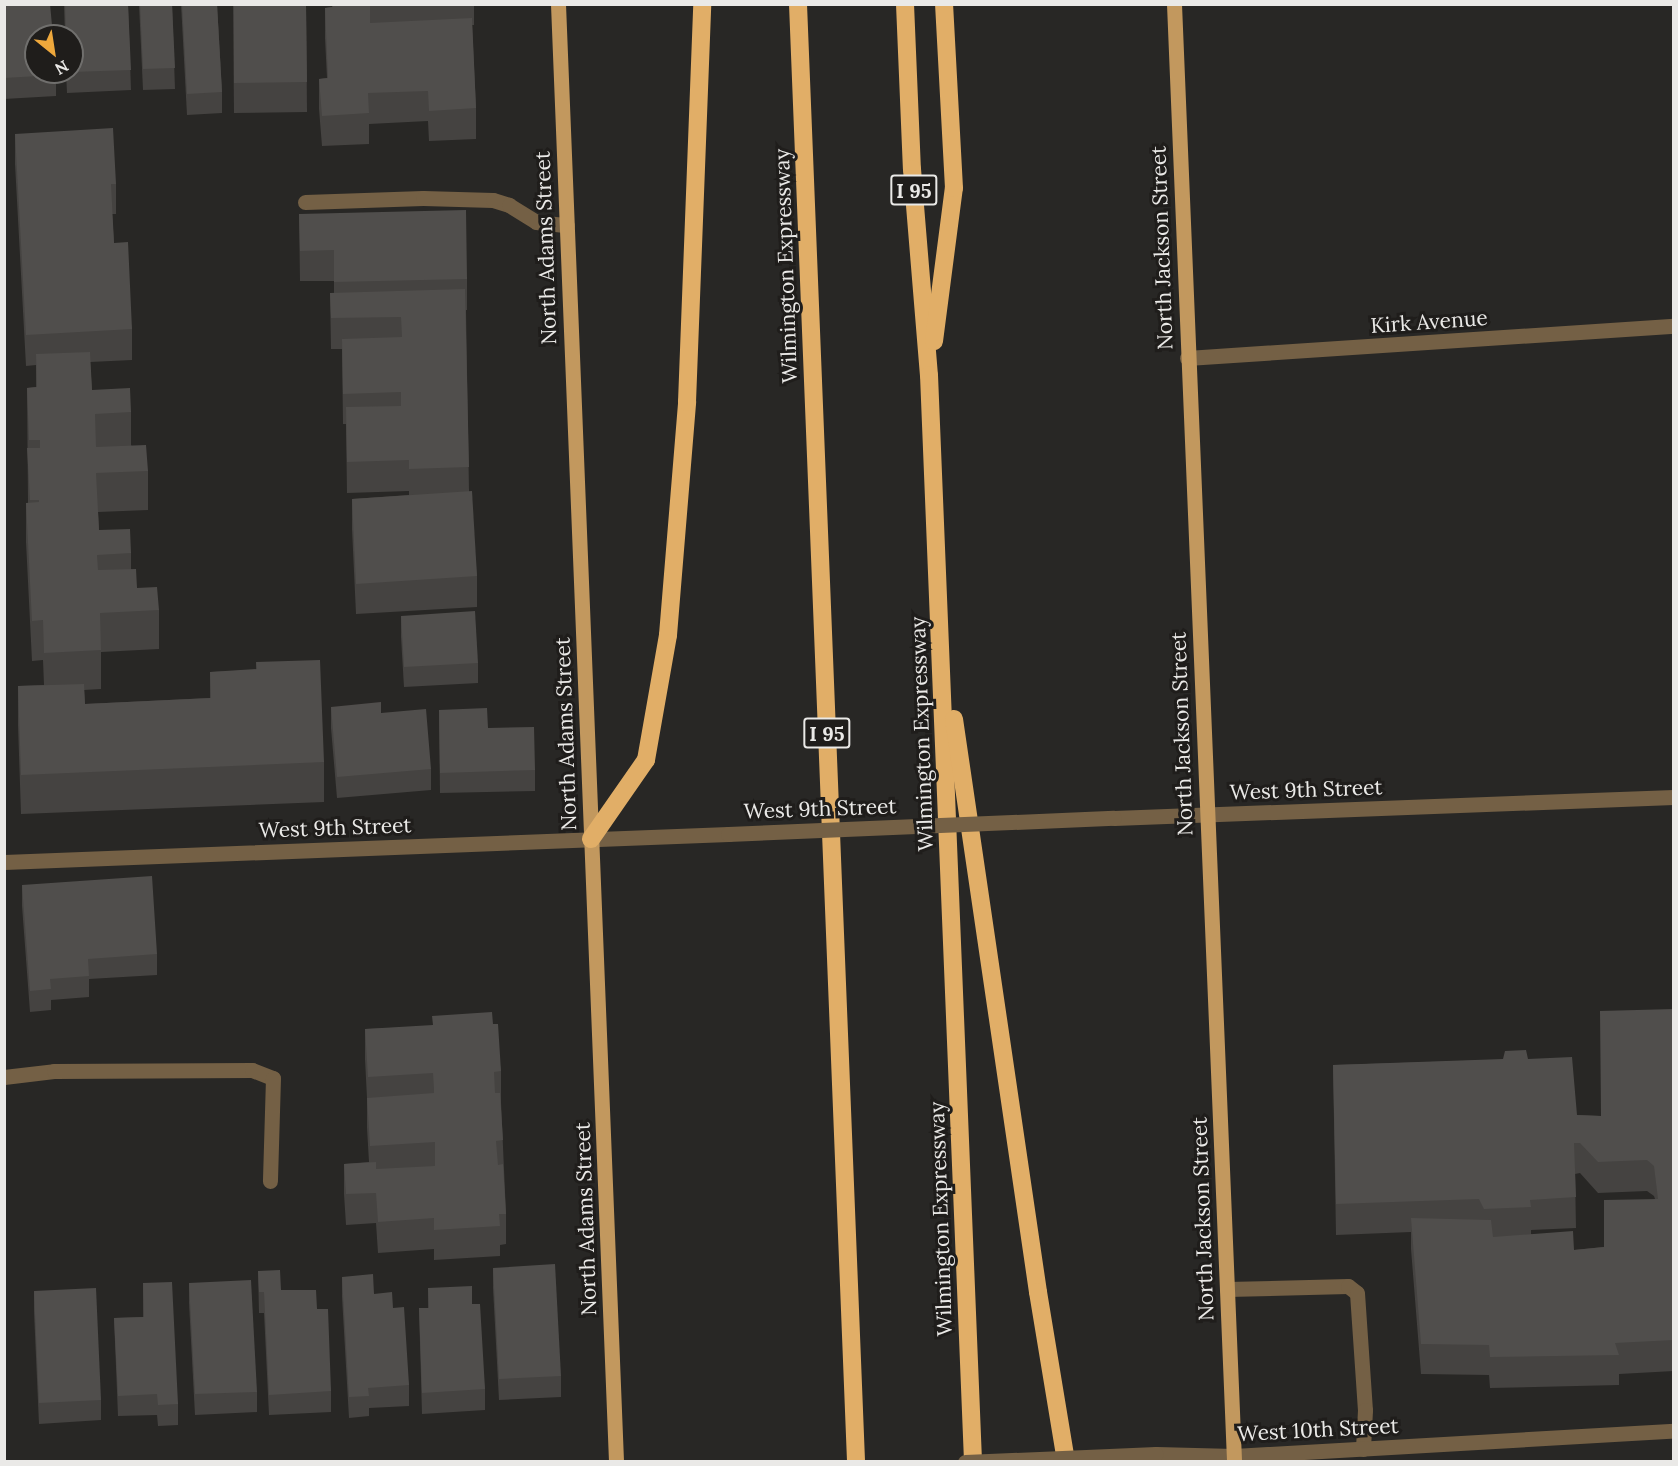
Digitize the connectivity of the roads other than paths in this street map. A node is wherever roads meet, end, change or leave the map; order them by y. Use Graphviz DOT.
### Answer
graph roads {
  1 [pos="558,4"];
  2 [pos="702,4"];
  3 [pos="798,4"];
  4 [pos="905,4"];
  5 [pos="944,4"];
  6 [pos="1174,4"];
  7 [pos="305,202"];
  8 [pos="567,225"];
  9 [pos="1674,326"];
  10 [pos="1187,358"];
  11 [pos="929,375"];
  12 [pos="940,626"];
  13 [pos="1674,797"];
  14 [pos="1206,815"];
  15 [pos="591,839"];
  16 [pos="4,862"];
  17 [pos="4,1077"];
  18 [pos="270,1181"];
  19 [pos="1227,1289"];
  20 [pos="1674,1431"];
  21 [pos="1363,1449"];
  22 [pos="1234,1459"];
  23 [pos="616,1461"];
  24 [pos="856,1461"];
  25 [pos="965,1461"];
  26 [pos="973,1461"];
  27 [pos="1066,1461"];
  1 -- 8 [label="main road, North Adams Street"];
  2 -- 15 [label="highway"];
  3 -- 24 [label="highway, Wilmington Expressway / I 95"];
  4 -- 11 [label="highway, Wilmington Expressway / I 95"];
  5 -- 11 [label="highway"];
  6 -- 10 [label="main road, North Jackson Street"];
  7 -- 8 [label="street"];
  8 -- 15 [label="main road, North Adams Street"];
  9 -- 10 [label="street, Kirk Avenue"];
  10 -- 14 [label="main road, North Jackson Street"];
  11 -- 12 [label="highway, Wilmington Expressway / I 95"];
  12 -- 26 [label="highway, Wilmington Expressway / I 95"];
  12 -- 27 [label="highway"];
  13 -- 14 [label="street, West 9th Street"];
  14 -- 15 [label="street, West 9th Street, bridge"];
  14 -- 19 [label="main road, North Jackson Street"];
  15 -- 16 [label="street, West 9th Street"];
  15 -- 23 [label="main road, North Adams Street"];
  17 -- 18 [label="street"];
  19 -- 21 [label="street"];
  19 -- 22 [label="main road, North Jackson Street"];
  20 -- 21 [label="street, West 10th Street"];
  21 -- 22 [label="street, West 10th Street"];
  22 -- 25 [label="street, West 10th Street, bridge"];
}
